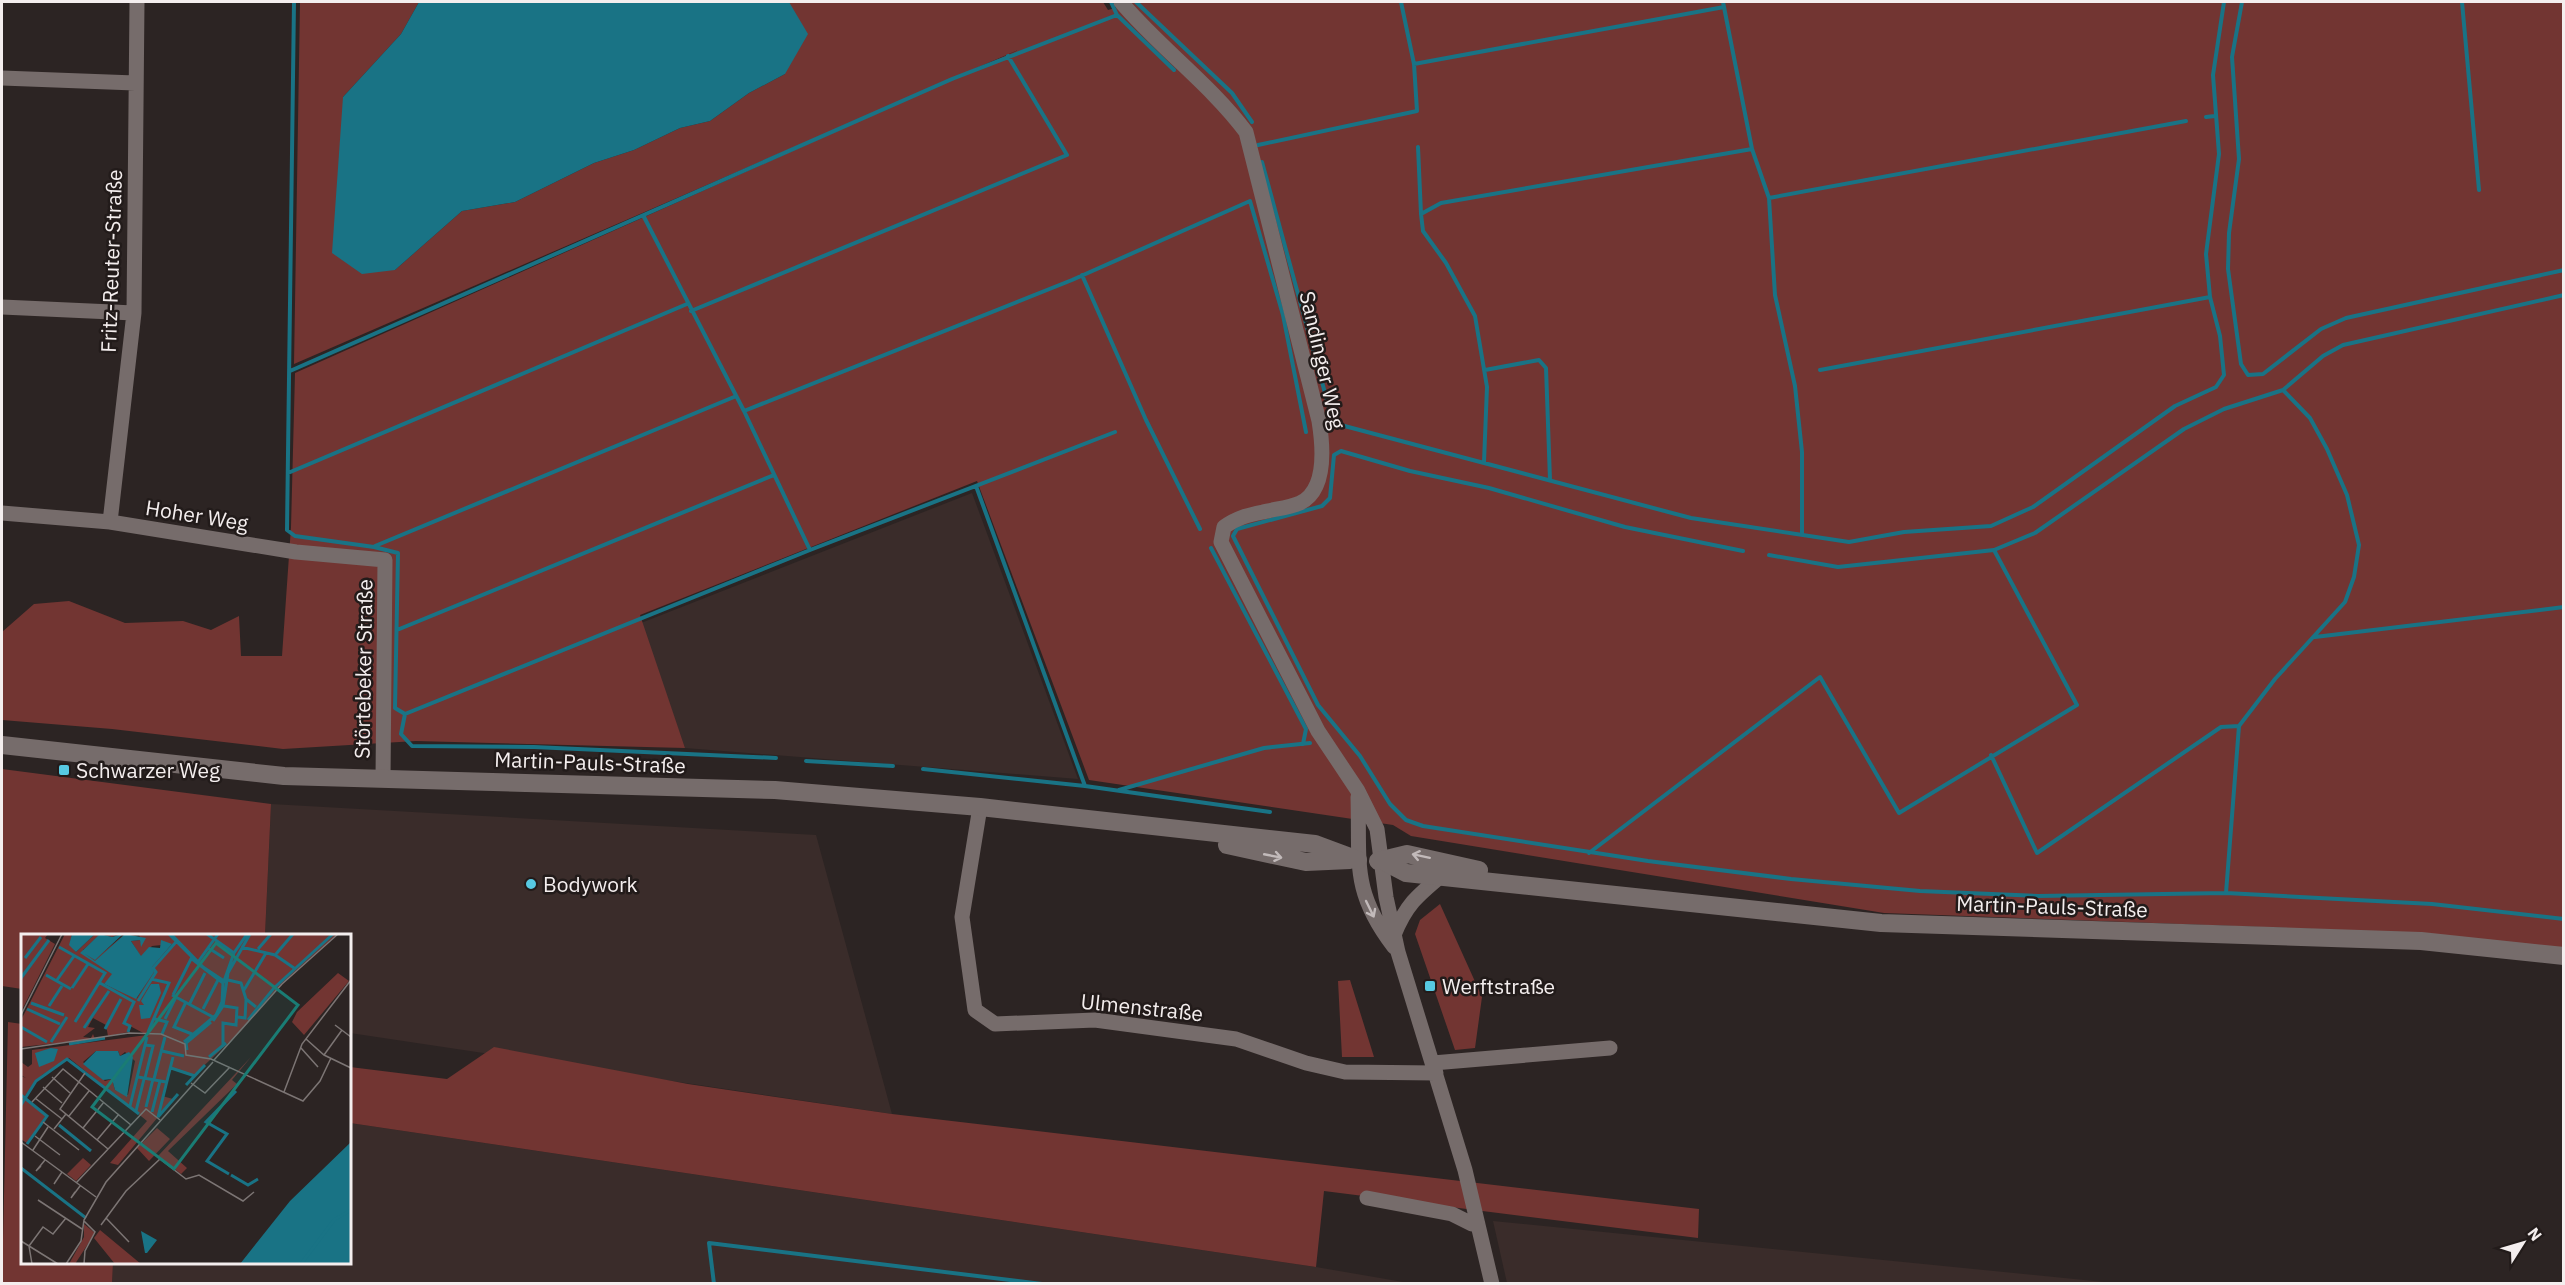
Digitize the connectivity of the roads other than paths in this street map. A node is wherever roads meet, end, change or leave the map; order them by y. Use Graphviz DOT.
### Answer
graph roads {
  1 [pos="137,2"];
  2 [pos="1121,2"];
  3 [pos="2,78"];
  4 [pos="135,83"];
  5 [pos="2,307"];
  6 [pos="134,313"];
  7 [pos="2,513"];
  8 [pos="110,522"];
  9 [pos="386,560"];
  10 [pos="2,745"];
  11 [pos="382,779"];
  12 [pos="1358,791"];
  13 [pos="980,807"];
  14 [pos="1358,860"];
  15 [pos="1383,861"];
  16 [pos="1441,876"];
  17 [pos="1539,885"];
  18 [pos="1394,934"];
  19 [pos="1398,952"];
  20 [pos="2564,956"];
  21 [pos="1611,1047"];
  22 [pos="1435,1068"];
  23 [pos="1367,1198"];
  24 [pos="1478,1224"];
  25 [pos="1492,1284"];
  1 -- 4 [label="street, Fritz-Reuter-Straße"];
  2 -- 12 [label="street, Sandinger Weg"];
  3 -- 4 [label="street"];
  4 -- 6 [label="street, Fritz-Reuter-Straße"];
  5 -- 6 [label="street"];
  6 -- 8 [label="street, Fritz-Reuter-Straße"];
  7 -- 8 [label="street, Hoher Weg"];
  8 -- 9 [label="street, Hoher Weg"];
  9 -- 11 [label="street, Störtebeker Straße"];
  10 -- 11 [label="street, Martin-Pauls-Straße"];
  11 -- 13 [label="street, Martin-Pauls-Straße"];
  12 -- 14 [label="street"];
  12 -- 15 [label="street, Sandinger Weg"];
  13 -- 14 [label="street, Martin-Pauls-Straße"];
  13 -- 22 [label="street, Ulmenstraße"];
  14 -- 15 [label="street, Martin-Pauls-Straße"];
  14 -- 19 [label="street, one-way"];
  15 -- 16 [label="street, Martin-Pauls-Straße"];
  17 -- 15 [label="street, Martin-Pauls-Straße, one-way"];
  15 -- 18 [label="street"];
  16 -- 17 [label="street, Martin-Pauls-Straße"];
  16 -- 18 [label="street"];
  17 -- 20 [label="street, Martin-Pauls-Straße"];
  18 -- 19 [label="street"];
  19 -- 22 [label="street"];
  21 -- 22 [label="street, Ulmenstraße"];
  22 -- 24 [label="street"];
  23 -- 24 [label="street"];
  24 -- 25 [label="street"];
}
